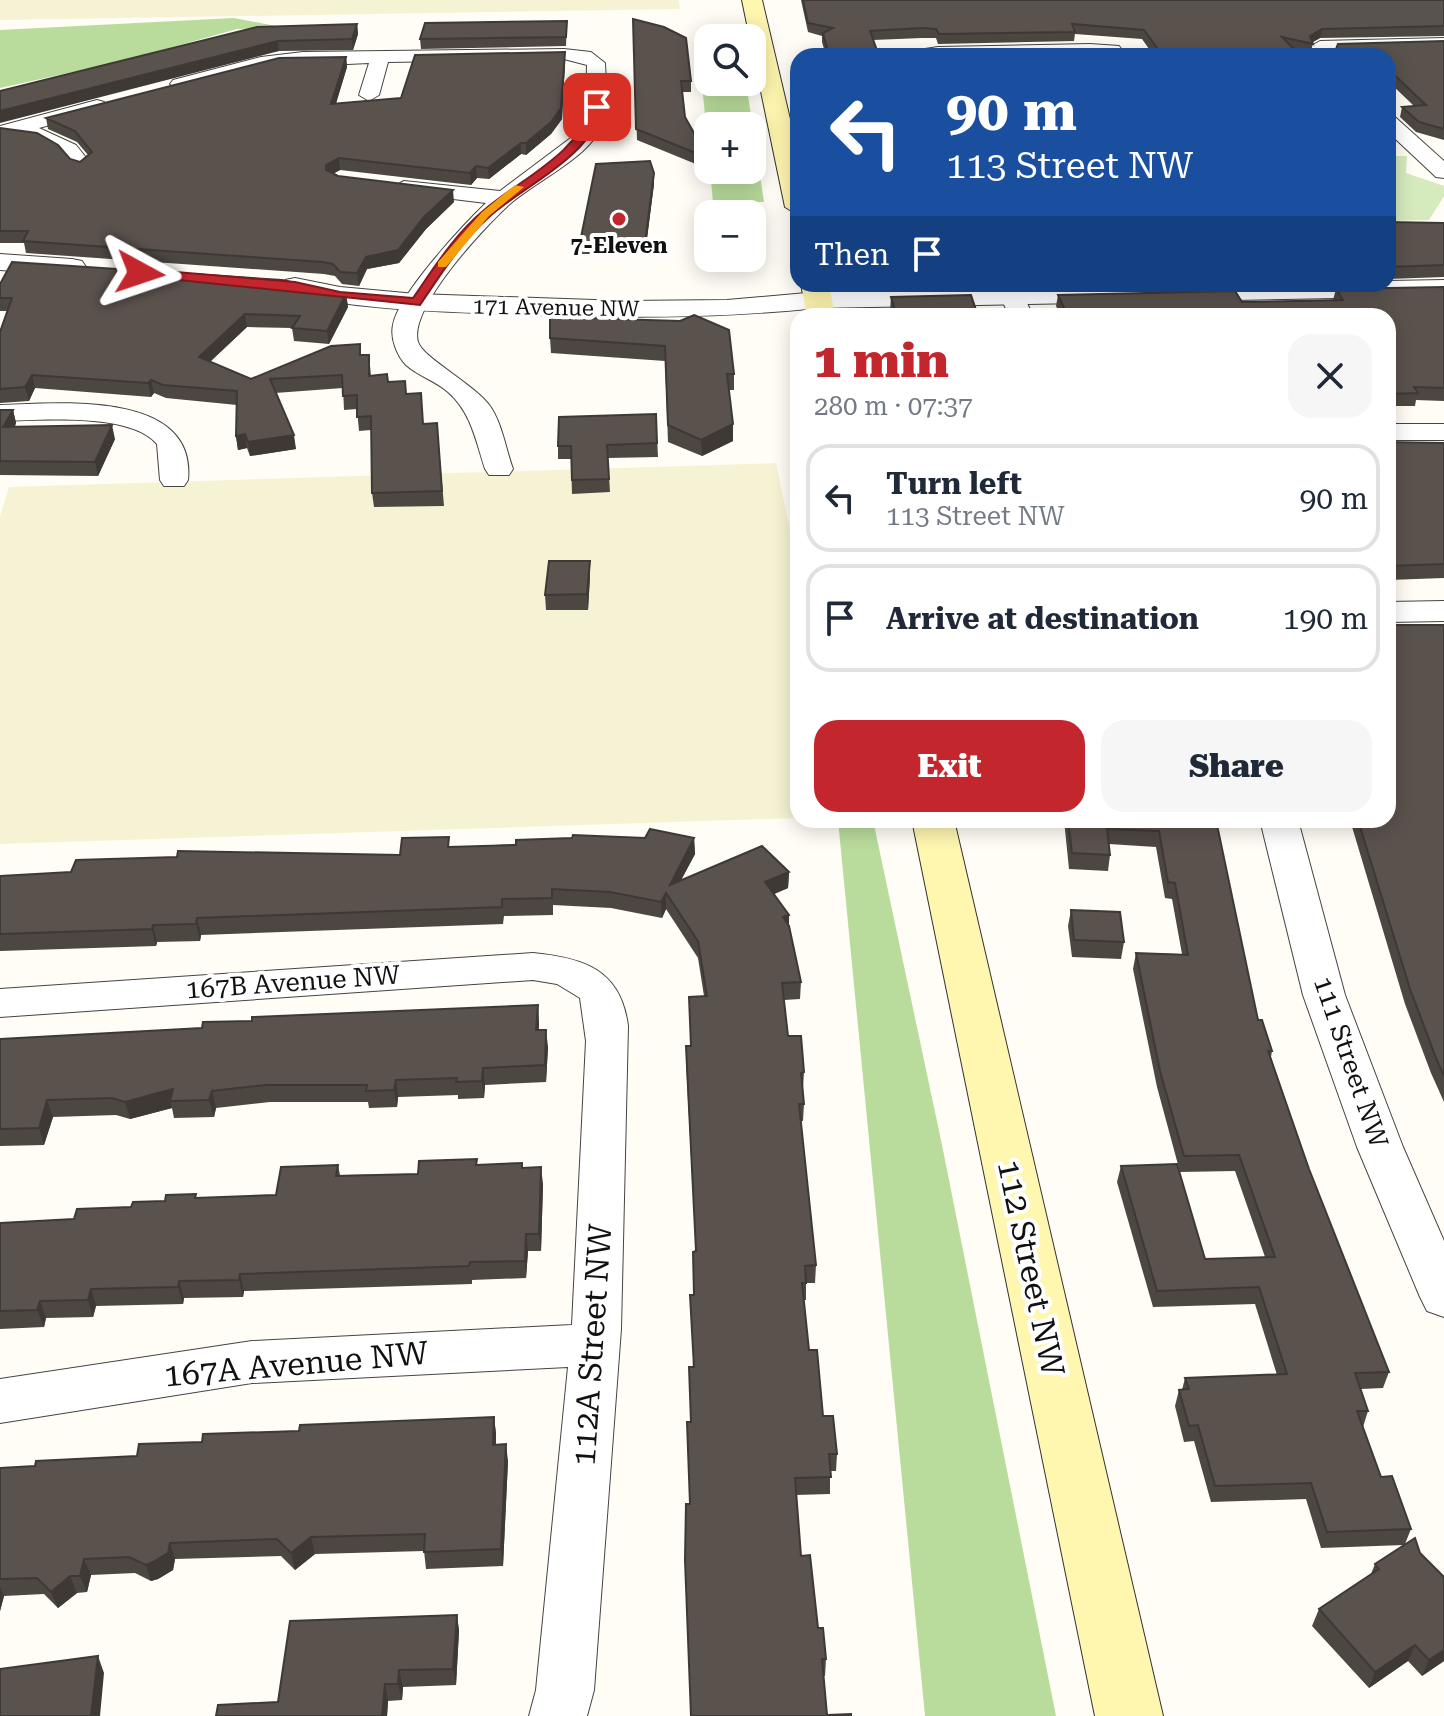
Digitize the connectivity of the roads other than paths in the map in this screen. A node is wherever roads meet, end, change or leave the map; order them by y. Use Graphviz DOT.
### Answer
graph roads {
  1 [pos="752,0"];
  2 [pos="1444,43"];
  3 [pos="1368,48"];
  4 [pos="380,57"];
  5 [pos="156,91"];
  6 [pos="369,95"];
  7 [pos="111,103"];
  8 [pos="1396,128"];
  9 [pos="10,130"];
  10 [pos="571,151"];
  11 [pos="596,154"];
  12 [pos="81,165"];
  13 [pos="790,171"];
  14 [pos="1443,172"];
  15 [pos="385,184"];
  16 [pos="504,198"];
  17 [pos="0,262"];
  18 [pos="93,269"];
  19 [pos="264,283"];
  20 [pos="1396,288"];
  21 [pos="1444,288"];
  22 [pos="1205,292"];
  23 [pos="420,295"];
  24 [pos="818,300"];
  25 [pos="1016,306"];
  26 [pos="0,413"];
  27 [pos="1396,432"];
  28 [pos="1444,432"];
  29 [pos="499,469"];
  30 [pos="174,480"];
  31 [pos="1444,611"];
  32 [pos="1396,612"];
  33 [pos="935,828"];
  34 [pos="1281,828"];
  35 [pos="585,979"];
  36 [pos="0,1003"];
  37 [pos="1444,1297"];
  38 [pos="594,1345"];
  39 [pos="0,1401"];
  40 [pos="558,1716"];
  41 [pos="1129,1716"];
  1 -- 13 [label="main road"];
  2 -- 3 [label="street"];
  4 -- 5 [label="street"];
  4 -- 6 [label="street"];
  4 -- 10 [label="street"];
  7 -- 9 [label="street"];
  8 -- 14 [label="street"];
  9 -- 12 [label="street"];
  10 -- 11 [label="street"];
  10 -- 16 [label="street"];
  15 -- 16 [label="street"];
  16 -- 23 [label="street"];
  17 -- 18 [label="street"];
  19 -- 23 [label="street, 171 Avenue NW"];
  20 -- 21 [label="street, 171 Avenue NW"];
  22 -- 25 [label="street, 171 Avenue NW"];
  23 -- 24 [label="street, 171 Avenue NW"];
  23 -- 29 [label="street"];
  24 -- 25 [label="street, 171 Avenue NW"];
  26 -- 30 [label="street"];
  27 -- 28 [label="street"];
  31 -- 32 [label="street"];
  33 -- 41 [label="main road, 112 Street NW"];
  34 -- 37 [label="street, 111 Street NW"];
  35 -- 36 [label="street, 167B Avenue NW"];
  35 -- 38 [label="street, 112A Street NW"];
  38 -- 39 [label="street, 167A Avenue NW"];
  38 -- 40 [label="street, 112A Street NW"];
}
